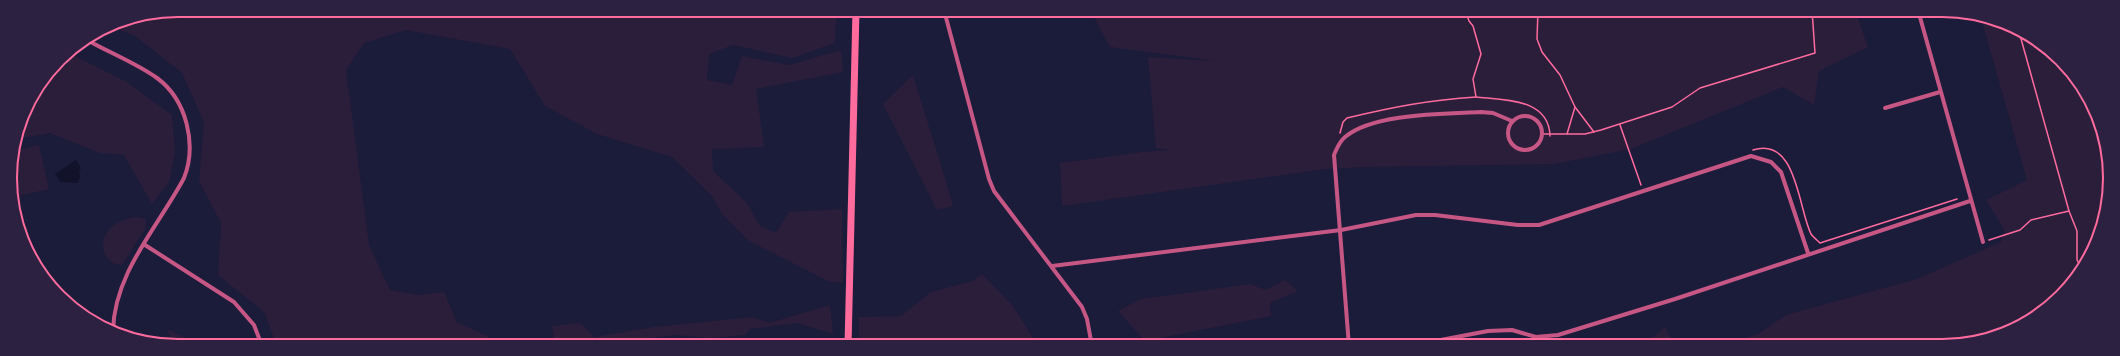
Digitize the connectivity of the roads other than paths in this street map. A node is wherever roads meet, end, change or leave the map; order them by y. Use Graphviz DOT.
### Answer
graph roads {
  1 [pos="856,17"];
  2 [pos="946,17"];
  3 [pos="1920,17"];
  4 [pos="91,42"];
  5 [pos="1940,92"];
  6 [pos="1885,108"];
  7 [pos="1512,121"];
  8 [pos="1970,201"];
  9 [pos="1341,230"];
  10 [pos="1983,242"];
  11 [pos="144,245"];
  12 [pos="1808,253"];
  13 [pos="1052,266"];
  14 [pos="113,325"];
  15 [pos="259,339"];
  16 [pos="848,339"];
  17 [pos="1091,339"];
  18 [pos="1349,339"];
  19 [pos="1446,339"];
  1 -- 16 [label="main road"];
  2 -- 13 [label="street"];
  3 -- 5 [label="street"];
  4 -- 11 [label="street"];
  5 -- 6 [label="street"];
  5 -- 8 [label="street"];
  7 -- 7 [label="street"];
  7 -- 9 [label="street"];
  8 -- 10 [label="street"];
  8 -- 12 [label="street"];
  9 -- 12 [label="street"];
  9 -- 13 [label="street"];
  9 -- 18 [label="street"];
  11 -- 14 [label="street"];
  11 -- 15 [label="street"];
  12 -- 19 [label="street"];
  13 -- 17 [label="street"];
}
